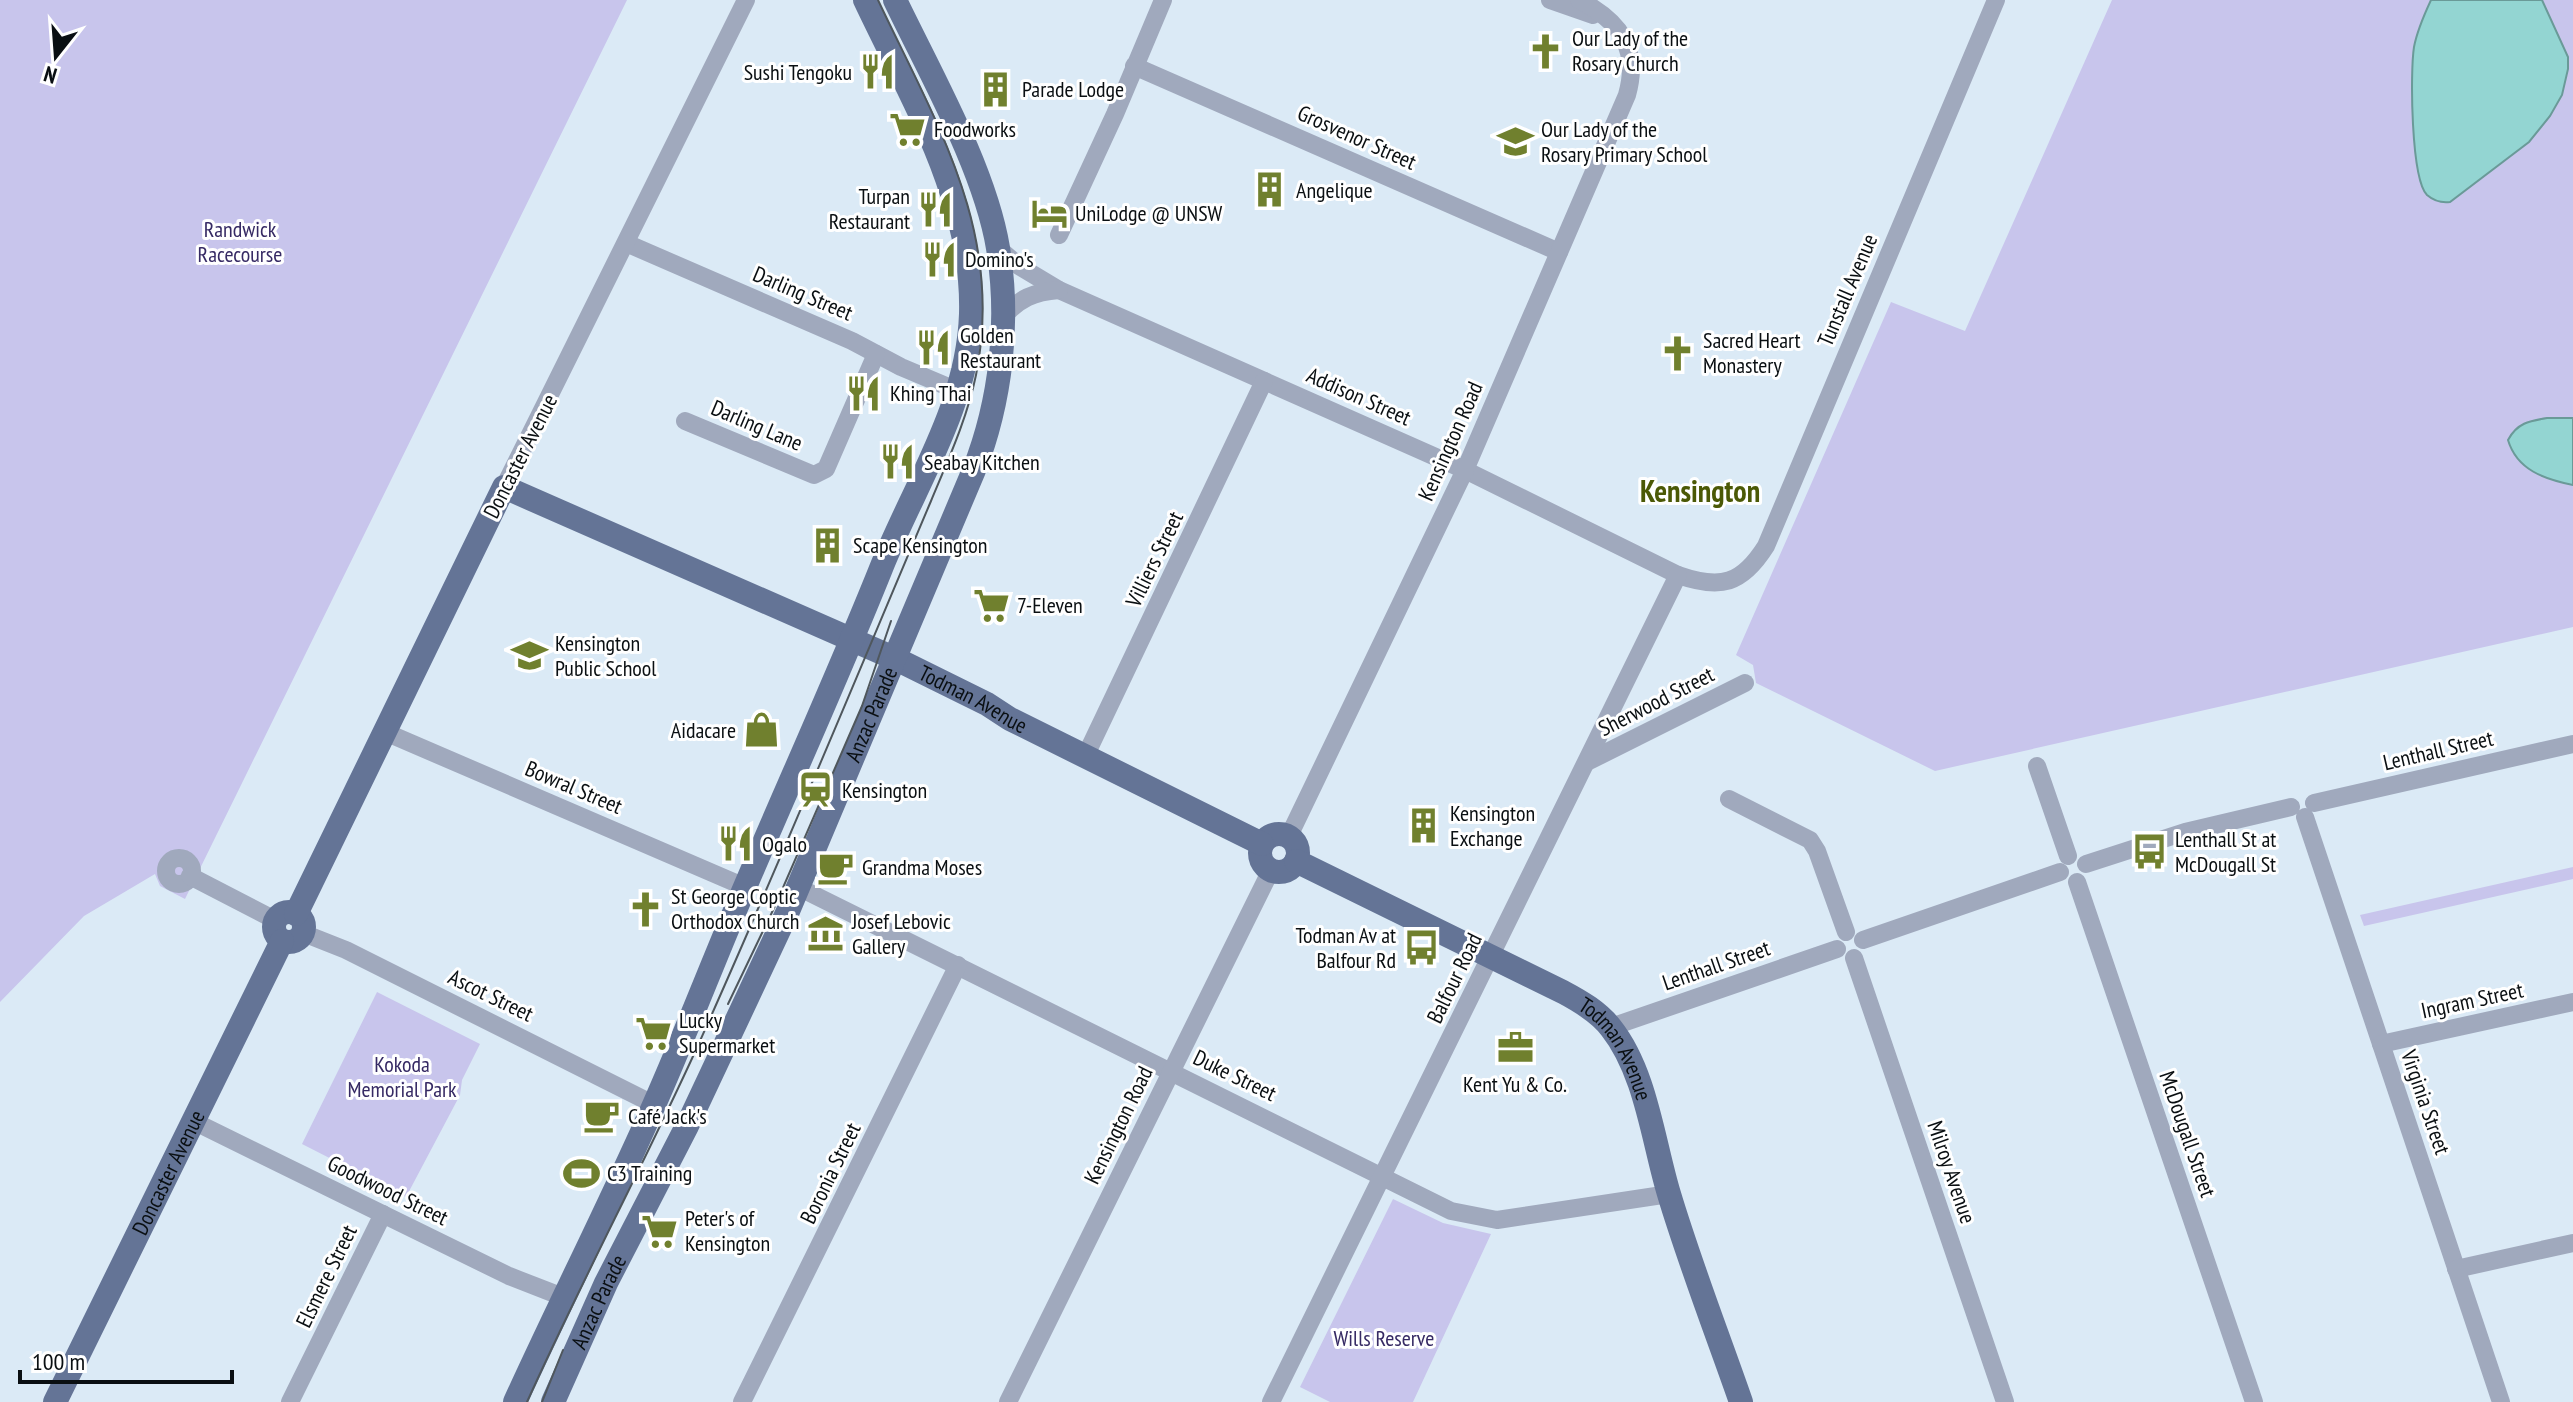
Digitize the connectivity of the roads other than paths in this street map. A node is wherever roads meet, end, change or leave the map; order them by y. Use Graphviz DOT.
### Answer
graph roads {
  1 [pos="746,0"];
  2 [pos="865,0"];
  3 [pos="895,0"];
  4 [pos="1163,0"];
  5 [pos="1550,0"];
  6 [pos="1579,0"];
  7 [pos="1996,0"];
  8 [pos="1607,19"];
  9 [pos="1134,66"];
  10 [pos="1059,235"];
  11 [pos="626,243"];
  12 [pos="998,248"];
  13 [pos="1559,252"];
  14 [pos="1059,290"];
  15 [pos="1002,318"];
  16 [pos="876,354"];
  17 [pos="1264,381"];
  18 [pos="958,391"];
  19 [pos="685,421"];
  20 [pos="1465,470"];
  21 [pos="504,487"];
  22 [pos="1678,575"];
  23 [pos="853,640"];
  24 [pos="896,659"];
  25 [pos="1745,683"];
  26 [pos="385,732"];
  27 [pos="2573,744"];
  28 [pos="1085,757"];
  29 [pos="1587,762"];
  30 [pos="2037,766"];
  31 [pos="1729,799"];
  32 [pos="2303,809"];
  33 [pos="1289,836"];
  34 [pos="1262,844"];
  35 [pos="1296,861"];
  36 [pos="2064,864"];
  37 [pos="2086,864"];
  38 [pos="1271,870"];
  39 [pos="190,876"];
  40 [pos="2077,882"];
  41 [pos="745,887"];
  42 [pos="798,887"];
  43 [pos="289,927"];
  44 [pos="1846,946"];
  45 [pos="1491,956"];
  46 [pos="958,965"];
  47 [pos="2573,1002"];
  48 [pos="1611,1027"];
  49 [pos="2381,1044"];
  50 [pos="1172,1071"];
  51 [pos="655,1105"];
  52 [pos="193,1121"];
  53 [pos="1383,1175"];
  54 [pos="1669,1194"];
  55 [pos="383,1214"];
  56 [pos="2573,1243"];
  57 [pos="2456,1269"];
  58 [pos="563,1297"];
  59 [pos="55,1402"];
  60 [pos="290,1402"];
  61 [pos="515,1402"];
  62 [pos="553,1402"];
  63 [pos="742,1402"];
  64 [pos="1008,1402"];
  65 [pos="1271,1402"];
  66 [pos="1741,1402"];
  67 [pos="2005,1402"];
  68 [pos="2254,1402"];
  69 [pos="2501,1402"];
  1 -- 11 [label="street, Doncaster Avenue"];
  2 -- 18 [label="main road, Anzac Parade"];
  3 -- 12 [label="main road, Anzac Parade"];
  4 -- 9 [label="street"];
  5 -- 8 [label="street"];
  6 -- 8 [label="street"];
  7 -- 22 [label="street, Tunstall Avenue"];
  8 -- 13 [label="street, Kensington Road"];
  9 -- 10 [label="street"];
  9 -- 13 [label="street, Grosvenor Street"];
  11 -- 16 [label="street, Darling Street"];
  11 -- 21 [label="street, Doncaster Avenue"];
  12 -- 14 [label="street, Addison Street"];
  12 -- 15 [label="main road, Anzac Parade"];
  13 -- 20 [label="street, Kensington Road"];
  14 -- 15 [label="street"];
  14 -- 17 [label="street, Addison Street"];
  15 -- 24 [label="main road, Anzac Parade"];
  16 -- 18 [label="street, Darling Street"];
  16 -- 19 [label="street, Darling Lane"];
  17 -- 20 [label="street, Addison Street"];
  17 -- 28 [label="street, Villiers Street"];
  18 -- 23 [label="main road, Anzac Parade"];
  20 -- 22 [label="street, Addison Street"];
  20 -- 33 [label="street, Kensington Road"];
  21 -- 23 [label="main road, Todman Avenue"];
  21 -- 26 [label="main road, Doncaster Avenue"];
  22 -- 29 [label="street, Balfour Road"];
  23 -- 24 [label="main road, Todman Avenue"];
  23 -- 41 [label="main road, Anzac Parade"];
  24 -- 28 [label="main road, Todman Avenue"];
  24 -- 42 [label="main road, Anzac Parade"];
  25 -- 29 [label="street, Sherwood Street"];
  26 -- 41 [label="street, Bowral Street"];
  26 -- 43 [label="main road, Doncaster Avenue"];
  27 -- 32 [label="street, Lenthall Street"];
  28 -- 34 [label="main road, Todman Avenue"];
  29 -- 45 [label="street, Balfour Road"];
  30 -- 36 [label="street"];
  31 -- 44 [label="street, Milroy Avenue"];
  32 -- 37 [label="street, Lenthall Street"];
  32 -- 49 [label="street, Virginia Street"];
  33 -- 34 [label="main road"];
  33 -- 35 [label="main road"];
  34 -- 38 [label="main road"];
  35 -- 38 [label="main road"];
  35 -- 45 [label="main road, Todman Avenue"];
  36 -- 37 [label="street"];
  36 -- 40 [label="street"];
  36 -- 44 [label="street"];
  37 -- 40 [label="street"];
  38 -- 50 [label="street, Kensington Road"];
  39 -- 43 [label="street, Ascot Street"];
  40 -- 68 [label="street, McDougall Street"];
  41 -- 51 [label="main road, Anzac Parade"];
  42 -- 46 [label="street, Duke Street"];
  42 -- 62 [label="main road, Anzac Parade"];
  43 -- 51 [label="street, Ascot Street"];
  43 -- 52 [label="main road, Doncaster Avenue"];
  44 -- 48 [label="street, Lenthall Street"];
  44 -- 67 [label="street, Milroy Avenue"];
  45 -- 48 [label="main road, Todman Avenue"];
  45 -- 53 [label="street, Balfour Road"];
  46 -- 50 [label="street, Duke Street"];
  46 -- 63 [label="street, Boronia Street"];
  47 -- 49 [label="street, Ingram Street"];
  48 -- 54 [label="main road, Todman Avenue"];
  49 -- 57 [label="street, Virginia Street"];
  50 -- 53 [label="street, Duke Street"];
  50 -- 64 [label="street, Kensington Road"];
  51 -- 58 [label="main road, Anzac Parade"];
  52 -- 55 [label="street, Goodwood Street"];
  52 -- 59 [label="main road, Doncaster Avenue"];
  53 -- 54 [label="street, Duke Street"];
  53 -- 65 [label="street, Balfour Road"];
  54 -- 66 [label="main road, Todman Avenue"];
  55 -- 58 [label="street, Goodwood Street"];
  55 -- 60 [label="street, Elsmere Street"];
  56 -- 57 [label="street"];
  57 -- 69 [label="street, Virginia Street"];
  58 -- 61 [label="main road, Anzac Parade"];
}
